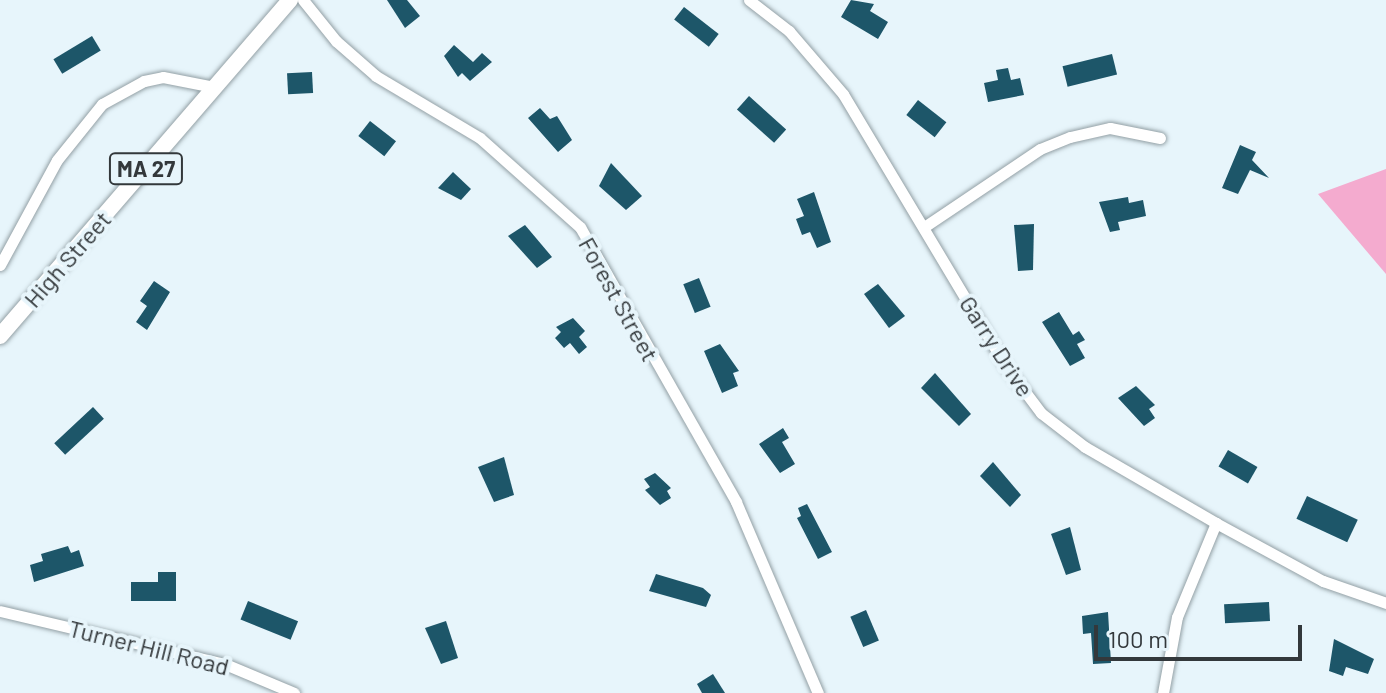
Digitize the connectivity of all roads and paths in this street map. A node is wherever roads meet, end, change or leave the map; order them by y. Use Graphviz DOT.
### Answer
graph roads {
  1 [pos="290,0"];
  2 [pos="303,0"];
  3 [pos="749,0"];
  4 [pos="214,87"];
  5 [pos="1160,138"];
  6 [pos="924,227"];
  7 [pos="0,265"];
  8 [pos="0,336"];
  9 [pos="1216,523"];
  10 [pos="1386,603"];
  11 [pos="0,611"];
  12 [pos="294,693"];
  13 [pos="818,693"];
  14 [pos="1163,693"];
  1 -- 4 [label="main road, High Street / MA 27"];
  2 -- 13 [label="street, Forest Street"];
  3 -- 6 [label="street, Garry Drive"];
  4 -- 7 [label="street"];
  4 -- 8 [label="main road, High Street / MA 27"];
  5 -- 6 [label="street"];
  6 -- 9 [label="street, Garry Drive"];
  9 -- 10 [label="street, Garry Drive"];
  9 -- 14 [label="street"];
  11 -- 12 [label="street, Turner Hill Road"];
}
